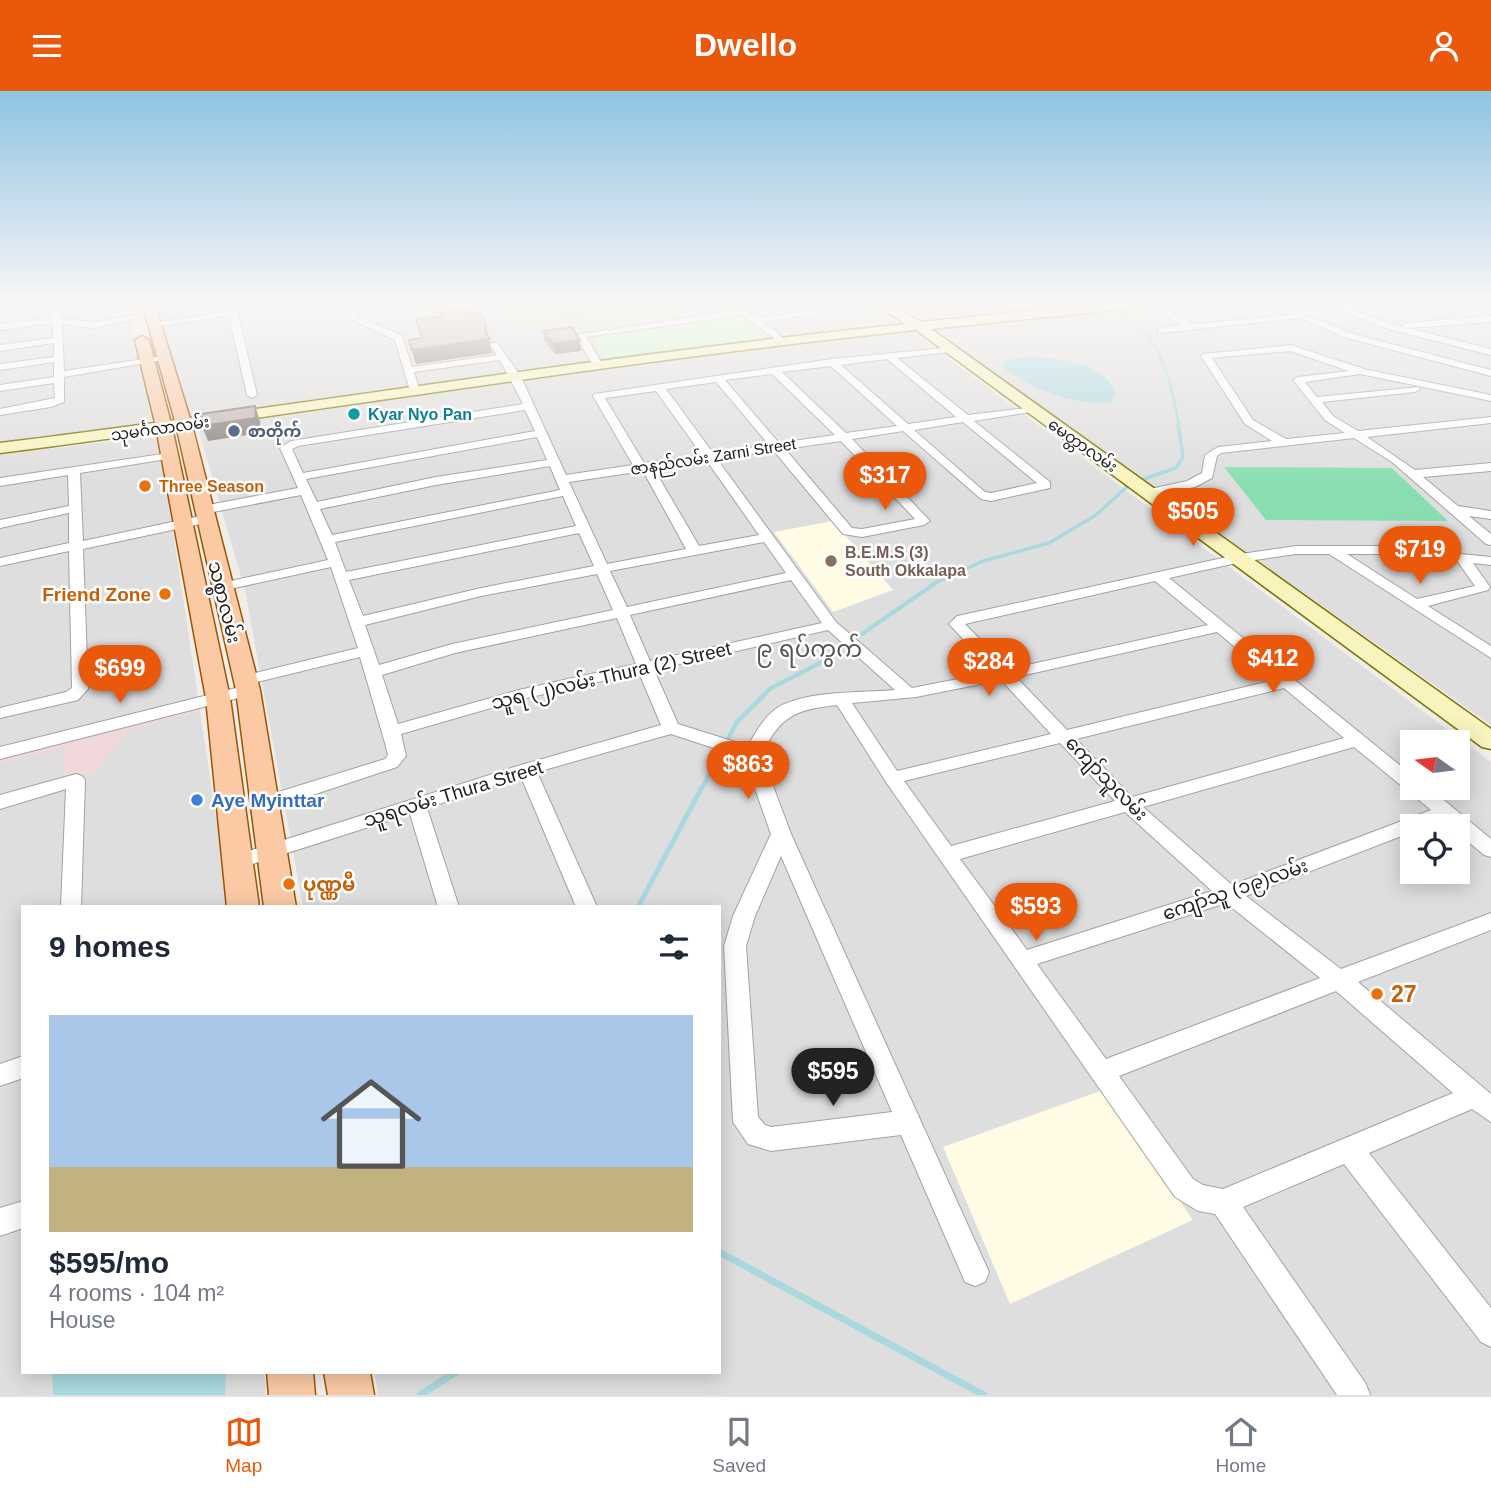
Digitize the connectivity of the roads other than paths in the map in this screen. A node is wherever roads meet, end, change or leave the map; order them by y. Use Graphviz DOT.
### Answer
graph roads {
  1 [pos="30,363"];
  2 [pos="58,363"];
  3 [pos="137,363"];
  4 [pos="147,363"];
  5 [pos="165,363"];
  6 [pos="243,363"];
  7 [pos="407,363"];
  8 [pos="461,363"];
  9 [pos="508,363"];
  10 [pos="614,363"];
  11 [pos="826,363"];
  12 [pos="833,363"];
  13 [pos="898,363"];
  14 [pos="969,363"];
  15 [pos="1210,363"];
  16 [pos="1335,363"];
  17 [pos="1450,363"];
  18 [pos="598,365"];
  19 [pos="0,367"];
  20 [pos="409,370"];
  21 [pos="774,370"];
  22 [pos="1362,372"];
  23 [pos="1491,373"];
  24 [pos="58,377"];
  25 [pos="516,377"];
  26 [pos="718,378"];
  27 [pos="659,387"];
  28 [pos="1434,387"];
  29 [pos="0,388"];
  30 [pos="415,392"];
  31 [pos="252,395"];
  32 [pos="1491,398"];
  33 [pos="1314,400"];
  34 [pos="528,406"];
  35 [pos="1031,409"];
  36 [pos="0,412"];
  37 [pos="966,418"];
  38 [pos="1487,422"];
  39 [pos="184,425"];
  40 [pos="164,428"];
  41 [pos="905,428"];
  42 [pos="540,433"];
  43 [pos="1357,435"];
  44 [pos="844,437"];
  45 [pos="1284,443"];
  46 [pos="777,447"];
  47 [pos="0,448"];
  48 [pos="169,456"];
  49 [pos="711,457"];
  50 [pos="554,461"];
  51 [pos="643,467"];
  52 [pos="1491,467"];
  53 [pos="74,472"];
  54 [pos="1452,472"];
  55 [pos="1415,474"];
  56 [pos="1491,477"];
  57 [pos="0,482"];
  58 [pos="302,483"];
  59 [pos="564,485"];
  60 [pos="1150,493"];
  61 [pos="313,507"];
  62 [pos="75,508"];
  63 [pos="1457,510"];
  64 [pos="1491,515"];
  65 [pos="197,517"];
  66 [pos="0,524"];
  67 [pos="584,528"];
  68 [pos="769,537"];
  69 [pos="327,540"];
  70 [pos="1491,541"];
  71 [pos="75,547"];
  72 [pos="1330,549"];
  73 [pos="694,550"];
  74 [pos="1461,556"];
  75 [pos="1241,558"];
  76 [pos="1491,561"];
  77 [pos="0,562"];
  78 [pos="602,568"];
  79 [pos="339,570"];
  80 [pos="796,575"];
  81 [pos="1158,576"];
  82 [pos="221,587"];
  83 [pos="1415,604"];
  84 [pos="622,613"];
  85 [pos="358,622"];
  86 [pos="1220,627"];
  87 [pos="835,629"];
  88 [pos="366,651"];
  89 [pos="1491,653"];
  90 [pos="644,665"];
  91 [pos="373,672"];
  92 [pos="1007,675"];
  93 [pos="1287,682"];
  94 [pos="246,685"];
  95 [pos="908,693"];
  96 [pos="218,698"];
  97 [pos="842,700"];
  98 [pos="0,713"];
  99 [pos="671,728"];
  100 [pos="392,731"];
  101 [pos="1067,737"];
  102 [pos="1357,740"];
  103 [pos="1491,741"];
  104 [pos="744,751"];
  105 [pos="0,753"];
  106 [pos="527,769"];
  107 [pos="1400,775"];
  108 [pos="892,778"];
  109 [pos="1431,800"];
  110 [pos="0,801"];
  111 [pos="266,803"];
  112 [pos="416,804"];
  113 [pos="1129,805"];
  114 [pos="1445,811"];
  115 [pos="781,834"];
  116 [pos="273,849"];
  117 [pos="1491,849"];
  118 [pos="947,855"];
  119 [pos="237,862"];
  120 [pos="1229,894"];
  121 [pos="71,905"];
  122 [pos="243,905"];
  123 [pos="280,905"];
  124 [pos="448,905"];
  125 [pos="586,905"];
  126 [pos="1491,921"];
  127 [pos="1022,960"];
  128 [pos="1340,981"];
  129 [pos="21,1068"];
  130 [pos="1102,1072"];
  131 [pos="0,1075"];
  132 [pos="1483,1103"];
  133 [pos="910,1122"];
  134 [pos="1349,1149"];
  135 [pos="1223,1202"];
  136 [pos="21,1215"];
  137 [pos="0,1222"];
  138 [pos="975,1272"];
  139 [pos="1491,1332"];
  140 [pos="290,1374"];
  141 [pos="348,1374"];
  142 [pos="292,1395"];
  143 [pos="351,1395"];
  144 [pos="1354,1395"];
  1 -- 19 [label="street"];
  2 -- 24 [label="street"];
  3 -- 24 [label="street"];
  4 -- 40 [label="main road, သစ္စာလမ်း"];
  5 -- 39 [label="main road, သစ္စာလမ်း"];
  6 -- 31 [label="street"];
  7 -- 20 [label="street"];
  8 -- 20 [label="street"];
  9 -- 25 [label="street"];
  10 -- 18 [label="main road, သုမင်္ဂလာလမ်း"];
  11 -- 21 [label="street"];
  12 -- 41 [label="street"];
  13 -- 37 [label="street"];
  14 -- 35 [label="main road, မေတ္တာလမ်း"];
  15 -- 45 [label="street"];
  16 -- 22 [label="street"];
  17 -- 23 [label="street"];
  18 -- 25 [label="main road, သုမင်္ဂလာလမ်း"];
  20 -- 30 [label="street"];
  21 -- 26 [label="street"];
  21 -- 44 [label="street"];
  22 -- 28 [label="street"];
  22 -- 33 [label="street"];
  24 -- 29 [label="street"];
  24 -- 36 [label="street"];
  25 -- 30 [label="main road, သုမင်္ဂလာလမ်း"];
  25 -- 34 [label="street"];
  26 -- 27 [label="street"];
  26 -- 46 [label="street"];
  27 -- 49 [label="street"];
  27 -- 51 [label="street"];
  28 -- 32 [label="street"];
  28 -- 33 [label="street"];
  30 -- 39 [label="main road, သုမင်္ဂလာလမ်း"];
  33 -- 43 [label="street"];
  34 -- 42 [label="street"];
  34 -- 58 [label="street"];
  35 -- 37 [label="street, ဇာနည်လမ်း Zarni Street"];
  35 -- 60 [label="main road, မေတ္တာလမ်း"];
  37 -- 41 [label="street, ဇာနည်လမ်း Zarni Street"];
  37 -- 41 [label="street"];
  38 -- 43 [label="street"];
  39 -- 40 [label="main road, သုမင်္ဂလာလမ်း"];
  39 -- 65 [label="main road, သစ္စာလမ်း"];
  40 -- 47 [label="main road, သုမင်္ဂလာလမ်း"];
  40 -- 48 [label="main road, သစ္စာလမ်း"];
  41 -- 44 [label="street, ဇာနည်လမ်း Zarni Street"];
  42 -- 50 [label="street"];
  42 -- 58 [label="street"];
  43 -- 45 [label="street"];
  43 -- 55 [label="street"];
  44 -- 46 [label="street, ဇာနည်လမ်း Zarni Street"];
  44 -- 46 [label="street"];
  45 -- 60 [label="street"];
  46 -- 49 [label="street, ဇာနည်လမ်း Zarni Street"];
  48 -- 53 [label="street"];
  48 -- 65 [label="main road, သစ္စာလမ်း"];
  49 -- 51 [label="street, ဇာနည်လမ်း Zarni Street"];
  49 -- 68 [label="street"];
  50 -- 59 [label="street"];
  50 -- 61 [label="street"];
  51 -- 59 [label="street, ဇာနည်လမ်း Zarni Street"];
  51 -- 73 [label="street"];
  52 -- 54 [label="street"];
  53 -- 57 [label="street"];
  53 -- 62 [label="street"];
  54 -- 55 [label="street"];
  54 -- 56 [label="street"];
  55 -- 63 [label="street"];
  58 -- 61 [label="street"];
  58 -- 65 [label="street"];
  59 -- 67 [label="street"];
  59 -- 69 [label="street, ဇာနည်လမ်း Zarni Street"];
  60 -- 75 [label="main road, မေတ္တာလမ်း"];
  61 -- 69 [label="street"];
  62 -- 66 [label="street"];
  62 -- 71 [label="street"];
  63 -- 64 [label="street"];
  63 -- 70 [label="street"];
  65 -- 71 [label="street"];
  65 -- 82 [label="main road, သစ္စာလမ်း"];
  65 -- 96 [label="main road, သစ္စာလမ်း"];
  67 -- 78 [label="street"];
  67 -- 79 [label="street"];
  68 -- 73 [label="street"];
  68 -- 80 [label="street"];
  69 -- 79 [label="street"];
  71 -- 77 [label="street"];
  71 -- 98 [label="street"];
  72 -- 74 [label="street, ကျော်သူလမ်း"];
  72 -- 75 [label="street, ကျော်သူလမ်း"];
  72 -- 83 [label="street"];
  73 -- 78 [label="street"];
  74 -- 76 [label="street, ကျော်သူလမ်း"];
  74 -- 83 [label="street"];
  75 -- 81 [label="street, ကျော်သူလမ်း"];
  75 -- 103 [label="main road, မေတ္တာလမ်း"];
  78 -- 84 [label="street"];
  78 -- 85 [label="street"];
  79 -- 82 [label="street"];
  79 -- 85 [label="street"];
  80 -- 84 [label="street"];
  80 -- 87 [label="street"];
  81 -- 86 [label="street"];
  81 -- 92 [label="street, ကျော်သူလမ်း"];
  82 -- 94 [label="main road, သစ္စာလမ်း"];
  83 -- 89 [label="street"];
  84 -- 90 [label="street"];
  84 -- 91 [label="street"];
  85 -- 88 [label="street"];
  86 -- 92 [label="street"];
  86 -- 93 [label="street"];
  87 -- 90 [label="street, သူရ (၂)လမ်း Thura (2) Street"];
  87 -- 95 [label="street"];
  88 -- 91 [label="street"];
  88 -- 94 [label="street"];
  90 -- 99 [label="street"];
  90 -- 100 [label="street, သူရ (၂)လမ်း Thura (2) Street"];
  91 -- 100 [label="street"];
  92 -- 95 [label="street"];
  92 -- 101 [label="street, ကျော်သူလမ်း"];
  93 -- 101 [label="street"];
  93 -- 102 [label="street"];
  94 -- 96 [label="street"];
  94 -- 111 [label="main road, သစ္စာလမ်း"];
  95 -- 97 [label="street"];
  96 -- 105 [label="street"];
  96 -- 119 [label="main road, သစ္စာလမ်း"];
  97 -- 104 [label="street"];
  97 -- 108 [label="street"];
  99 -- 104 [label="street"];
  99 -- 106 [label="street, သူရလမ်း Thura Street"];
  100 -- 111 [label="street"];
  101 -- 108 [label="street"];
  101 -- 113 [label="street, ကျော်သူလမ်း"];
  102 -- 107 [label="street"];
  102 -- 113 [label="street"];
  104 -- 115 [label="street"];
  106 -- 112 [label="street, သူရလမ်း Thura Street"];
  106 -- 125 [label="street"];
  108 -- 118 [label="street"];
  109 -- 114 [label="street"];
  110 -- 121 [label="street"];
  111 -- 116 [label="main road, သစ္စာလမ်း"];
  112 -- 116 [label="street, သူရလမ်း Thura Street"];
  112 -- 124 [label="street"];
  113 -- 118 [label="street"];
  113 -- 120 [label="street, ကျော်သူလမ်း"];
  114 -- 117 [label="street"];
  114 -- 120 [label="street, ကျော်သူ (၁၉)လမ်း"];
  115 -- 133 [label="street"];
  115 -- 133 [label="street"];
  116 -- 119 [label="street, သူရလမ်း Thura Street"];
  116 -- 123 [label="main road, သစ္စာလမ်း"];
  118 -- 127 [label="street"];
  119 -- 122 [label="main road, သစ္စာလမ်း"];
  120 -- 127 [label="street, ကျော်သူ (၁၉)လမ်း"];
  120 -- 128 [label="street, ကျော်သူလမ်း"];
  126 -- 128 [label="street"];
  127 -- 130 [label="street"];
  128 -- 130 [label="street"];
  128 -- 132 [label="street, ကျော်သူလမ်း"];
  129 -- 131 [label="street"];
  130 -- 135 [label="street"];
  132 -- 134 [label="street"];
  133 -- 138 [label="street"];
  134 -- 135 [label="street"];
  134 -- 139 [label="street"];
  135 -- 144 [label="street"];
  136 -- 137 [label="street"];
  140 -- 142 [label="main road"];
  141 -- 143 [label="main road"];
}
